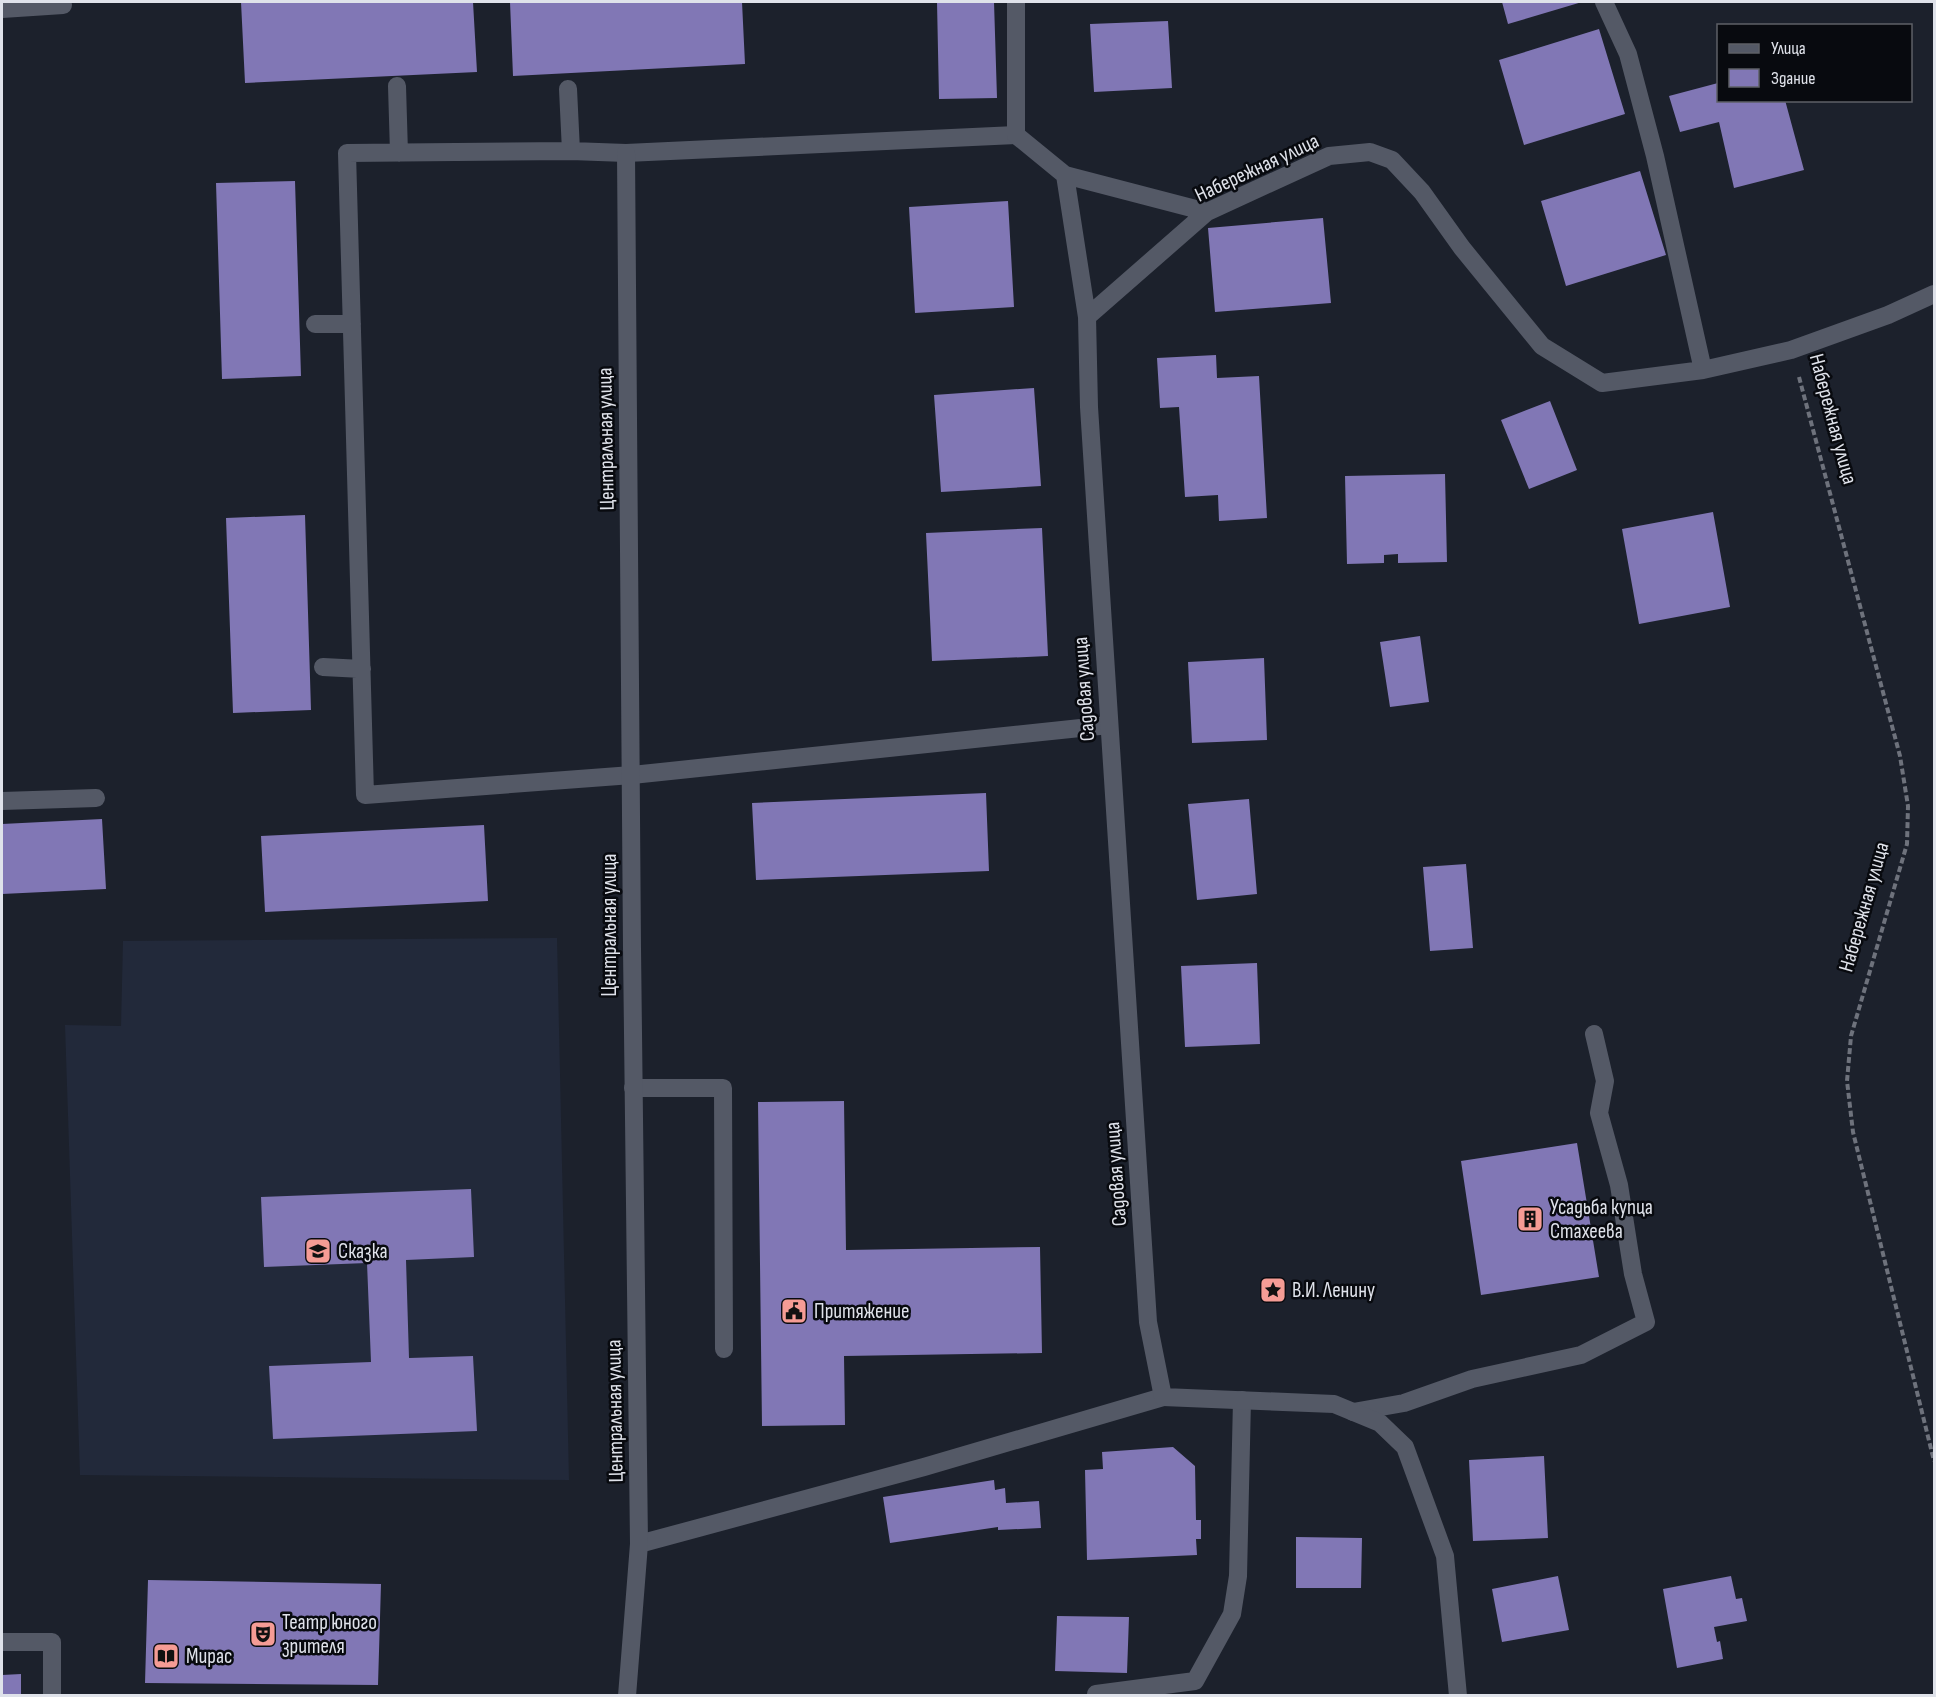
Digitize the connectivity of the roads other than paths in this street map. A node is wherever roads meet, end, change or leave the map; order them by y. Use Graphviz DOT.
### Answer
graph roads {
  1 [pos="1016,2"];
  2 [pos="1605,2"];
  3 [pos="63,5"];
  4 [pos="2,9"];
  5 [pos="397,86"];
  6 [pos="568,89"];
  7 [pos="1016,135"];
  8 [pos="572,151"];
  9 [pos="399,153"];
  10 [pos="626,153"];
  11 [pos="1065,174"];
  12 [pos="1207,212"];
  13 [pos="1935,294"];
  14 [pos="1088,317"];
  15 [pos="315,324"];
  16 [pos="352,324"];
  17 [pos="1703,370"];
  18 [pos="323,667"];
  19 [pos="362,669"];
  20 [pos="1108,725"];
  21 [pos="632,775"];
  22 [pos="96,798"];
  23 [pos="2,801"];
  24 [pos="1594,1034"];
  25 [pos="633,1088"];
  26 [pos="724,1349"];
  27 [pos="1163,1397"];
  28 [pos="1242,1400"];
  29 [pos="1353,1412"];
  30 [pos="639,1544"];
  31 [pos="2,1642"];
  32 [pos="1096,1694"];
  33 [pos="52,1695"];
  34 [pos="627,1695"];
  35 [pos="1458,1695"];
  1 -- 7 [label="street"];
  2 -- 17 [label="street"];
  3 -- 4 [label="street"];
  5 -- 9 [label="street"];
  6 -- 8 [label="street"];
  7 -- 10 [label="street"];
  7 -- 11 [label="street"];
  8 -- 9 [label="street"];
  8 -- 10 [label="street"];
  9 -- 16 [label="street"];
  10 -- 21 [label="street, Центральная улица"];
  11 -- 12 [label="street"];
  11 -- 14 [label="street, Садовая улица"];
  12 -- 14 [label="street, Набережная улица"];
  12 -- 17 [label="street, Набережная улица"];
  13 -- 17 [label="street, Набережная улица"];
  14 -- 20 [label="street, Садовая улица"];
  15 -- 16 [label="street"];
  16 -- 19 [label="street"];
  18 -- 19 [label="street"];
  19 -- 21 [label="street"];
  20 -- 21 [label="street"];
  20 -- 27 [label="street, Садовая улица"];
  21 -- 25 [label="street, Центральная улица"];
  22 -- 23 [label="street"];
  24 -- 29 [label="street"];
  25 -- 26 [label="street"];
  25 -- 30 [label="street, Центральная улица"];
  27 -- 28 [label="street"];
  27 -- 30 [label="street"];
  28 -- 29 [label="street"];
  28 -- 32 [label="street"];
  29 -- 35 [label="street"];
  30 -- 34 [label="street, Центральная улица"];
  31 -- 33 [label="street"];
}
